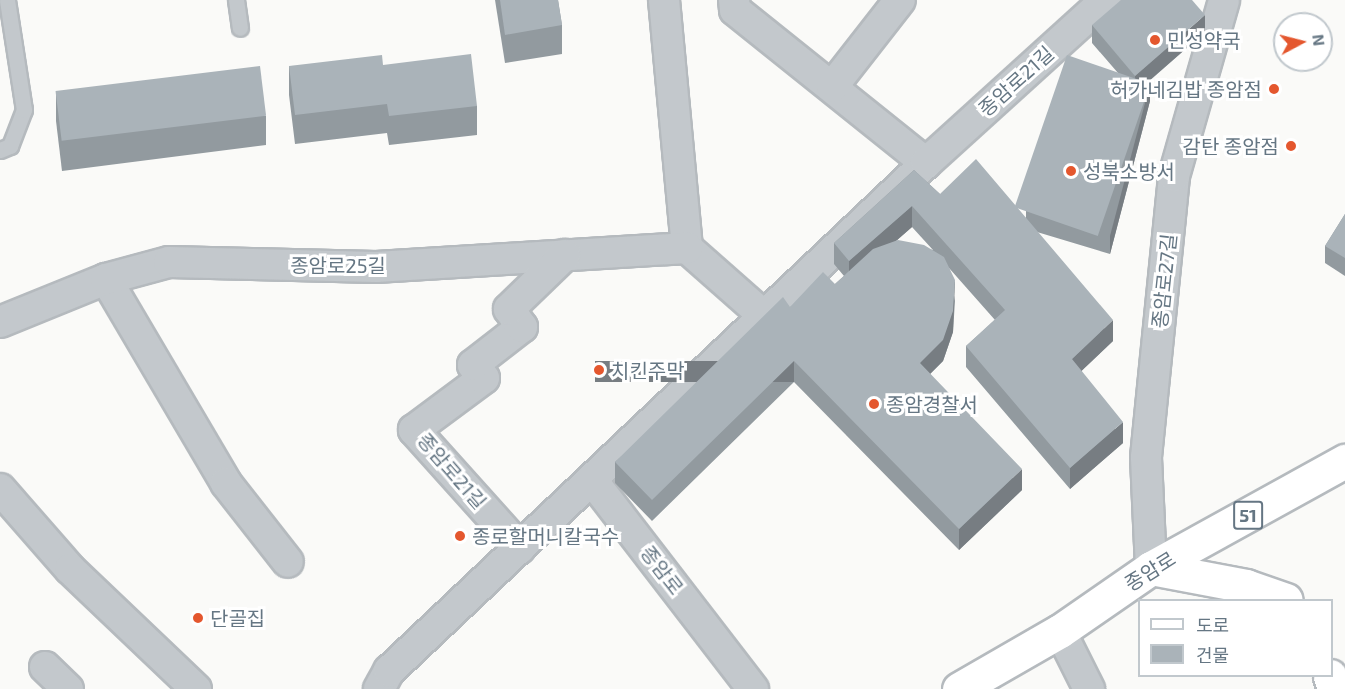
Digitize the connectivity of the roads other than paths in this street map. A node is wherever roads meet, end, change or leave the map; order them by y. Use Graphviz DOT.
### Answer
graph roads {
  1 [pos="7,0"];
  2 [pos="236,0"];
  3 [pos="664,0"];
  4 [pos="734,0"];
  5 [pos="900,0"];
  6 [pos="1106,0"];
  7 [pos="1224,0"];
  8 [pos="240,28"];
  9 [pos="832,87"];
  10 [pos="0,150"];
  11 [pos="926,163"];
  12 [pos="687,248"];
  13 [pos="565,255"];
  14 [pos="106,279"];
  15 [pos="765,316"];
  16 [pos="0,322"];
  17 [pos="1345,461"];
  18 [pos="592,480"];
  19 [pos="0,489"];
  20 [pos="520,548"];
  21 [pos="288,562"];
  22 [pos="1151,568"];
  23 [pos="1283,599"];
  24 [pos="1060,631"];
  25 [pos="45,667"];
  26 [pos="68,689"];
  27 [pos="196,689"];
  28 [pos="379,689"];
  29 [pos="753,689"];
  30 [pos="959,689"];
  31 [pos="1089,689"];
  1 -- 10 [label="lane"];
  2 -- 8 [label="lane"];
  3 -- 12 [label="street"];
  4 -- 9 [label="street"];
  5 -- 9 [label="street"];
  6 -- 11 [label="street, 종암로21길"];
  7 -- 22 [label="street, 종암로27길"];
  9 -- 11 [label="street"];
  11 -- 15 [label="street, 종암로21길"];
  12 -- 13 [label="street, 종암로25길"];
  12 -- 15 [label="street"];
  13 -- 14 [label="street, 종암로25길"];
  13 -- 20 [label="street, 종암로21길"];
  14 -- 16 [label="street, 종암로25길"];
  14 -- 21 [label="street"];
  15 -- 18 [label="street, 종암로21길"];
  17 -- 22 [label="main road, 종암로 / 51"];
  18 -- 20 [label="street, 종암로21길"];
  18 -- 29 [label="street, 종암로"];
  19 -- 27 [label="street"];
  20 -- 28 [label="street, 종암로21길"];
  22 -- 23 [label="main road"];
  22 -- 24 [label="main road, 종암로 / 51"];
  24 -- 30 [label="main road, 종암로 / 51"];
  24 -- 31 [label="street"];
  25 -- 26 [label="street"];
}
